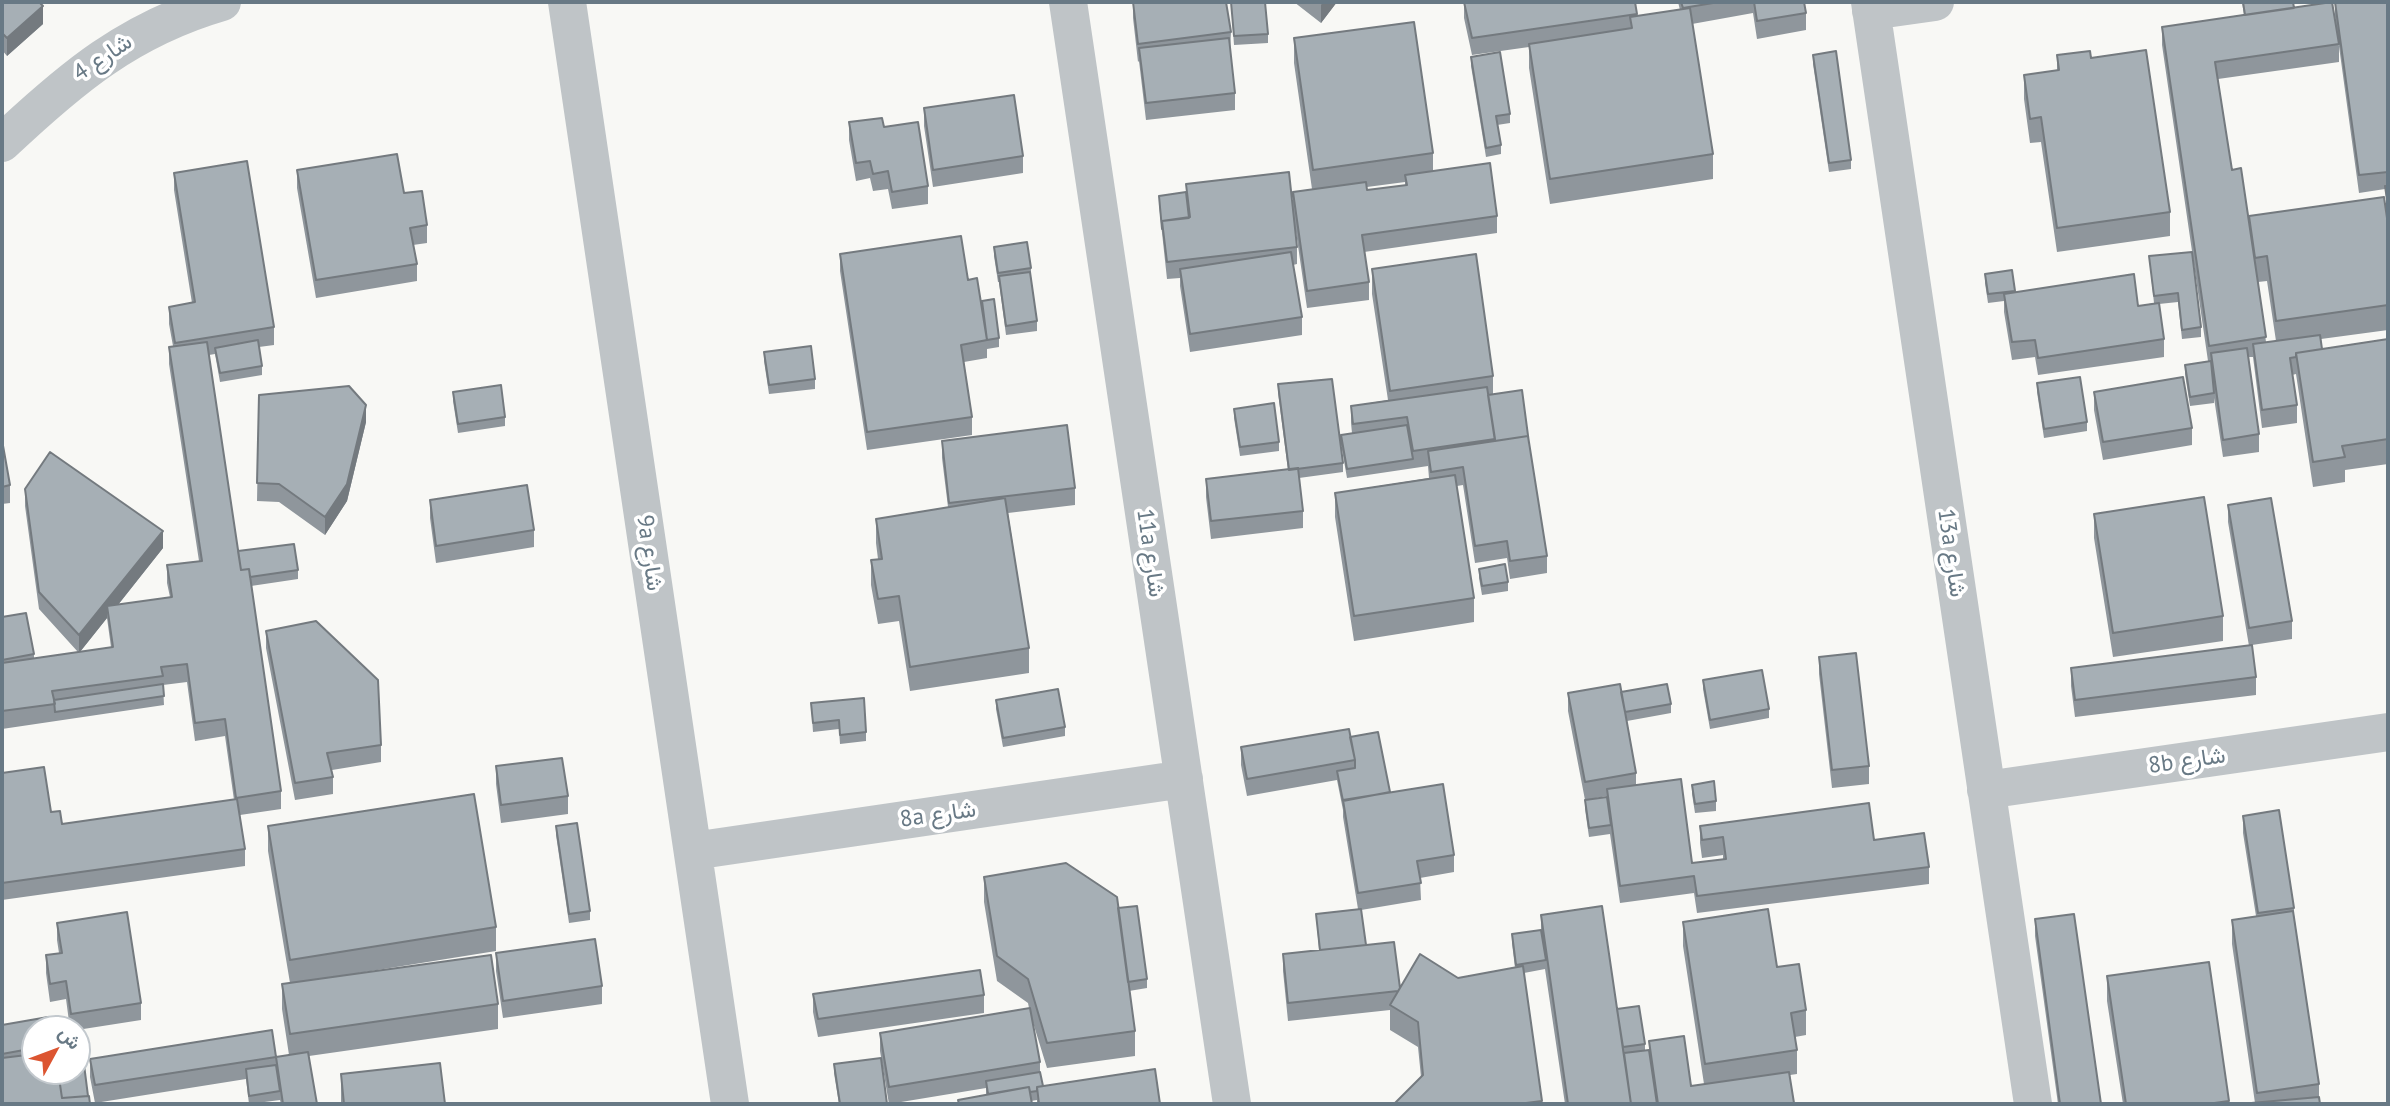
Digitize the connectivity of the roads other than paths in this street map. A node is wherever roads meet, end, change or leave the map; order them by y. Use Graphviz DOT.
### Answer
graph roads {
  1 [pos="222,2"];
  2 [pos="567,2"];
  3 [pos="1068,2"];
  4 [pos="1935,2"];
  5 [pos="1870,6"];
  6 [pos="2,143"];
  7 [pos="2388,732"];
  8 [pos="1184,779"];
  9 [pos="1986,790"];
  10 [pos="693,851"];
  11 [pos="730,1104"];
  12 [pos="1232,1104"];
  13 [pos="2033,1104"];
  1 -- 6 [label="street, شارع 4"];
  2 -- 10 [label="street, 9a شارع"];
  3 -- 8 [label="street, 11a شارع"];
  4 -- 5 [label="street"];
  5 -- 9 [label="street, 13a شارع"];
  7 -- 9 [label="street, 8b شارع"];
  8 -- 10 [label="street, 8a شارع"];
  8 -- 12 [label="street, 11a شارع"];
  9 -- 13 [label="street, 13a شارع"];
  10 -- 11 [label="street, 9a شارع"];
}
